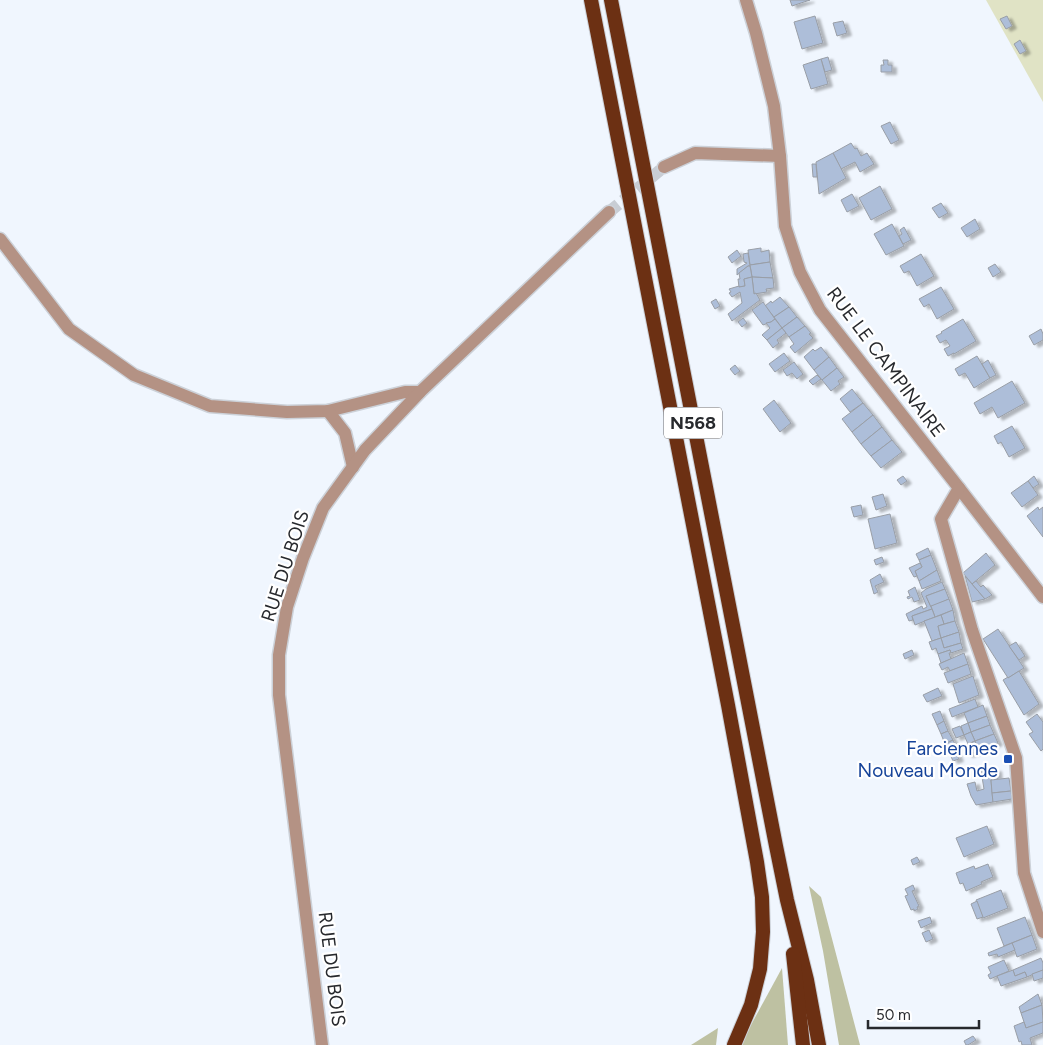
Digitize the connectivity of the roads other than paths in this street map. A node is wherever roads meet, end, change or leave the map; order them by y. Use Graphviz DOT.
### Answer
graph roads {
  1 [pos="591,0"];
  2 [pos="610,0"];
  3 [pos="746,0"];
  4 [pos="780,156"];
  5 [pos="664,167"];
  6 [pos="609,212"];
  7 [pos="0,239"];
  8 [pos="420,392"];
  9 [pos="328,411"];
  10 [pos="353,467"];
  11 [pos="960,488"];
  12 [pos="1043,598"];
  13 [pos="787,900"];
  14 [pos="1043,932"];
  15 [pos="322,1045"];
  16 [pos="734,1045"];
  17 [pos="803,1045"];
  18 [pos="820,1045"];
  1 -- 16 [label="highway, N568"];
  2 -- 13 [label="highway, N568"];
  3 -- 4 [label="street, RUE LE CAMPINAIRE"];
  4 -- 5 [label="street"];
  4 -- 11 [label="street, RUE LE CAMPINAIRE"];
  6 -- 8 [label="street, RUE DU BOIS"];
  7 -- 9 [label="street"];
  8 -- 9 [label="street"];
  8 -- 10 [label="street, RUE DU BOIS"];
  9 -- 10 [label="street"];
  10 -- 15 [label="street, RUE DU BOIS"];
  11 -- 12 [label="street, RUE LE CAMPINAIRE"];
  11 -- 14 [label="street"];
  13 -- 17 [label="highway"];
  13 -- 18 [label="highway"];
}
